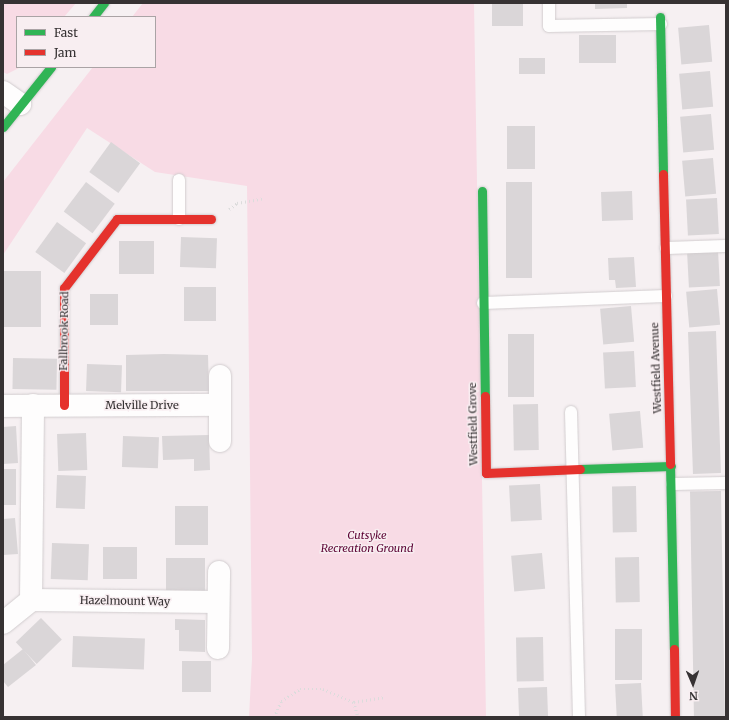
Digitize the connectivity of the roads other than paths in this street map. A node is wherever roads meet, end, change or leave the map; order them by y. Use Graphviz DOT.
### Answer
graph roads {
  1 [pos="104,3"];
  2 [pos="549,3"];
  3 [pos="94,16"];
  4 [pos="660,21"];
  5 [pos="50,68"];
  6 [pos="11,98"];
  7 [pos="3,127"];
  8 [pos="179,180"];
  9 [pos="482,191"];
  10 [pos="212,218"];
  11 [pos="180,219"];
  12 [pos="726,246"];
  13 [pos="666,248"];
  14 [pos="666,296"];
  15 [pos="483,303"];
  16 [pos="220,376"];
  17 [pos="33,405"];
  18 [pos="64,405"];
  19 [pos="220,405"];
  20 [pos="3,406"];
  21 [pos="572,412"];
  22 [pos="220,441"];
  23 [pos="671,466"];
  24 [pos="574,470"];
  25 [pos="726,483"];
  26 [pos="672,484"];
  27 [pos="219,572"];
  28 [pos="32,600"];
  29 [pos="218,602"];
  30 [pos="3,623"];
  31 [pos="218,648"];
  32 [pos="579,717"];
  33 [pos="675,717"];
  1 -- 3 [label="street"];
  2 -- 4 [label="lane"];
  4 -- 13 [label="street, Westfield Avenue"];
  5 -- 6 [label="street"];
  6 -- 7 [label="street"];
  8 -- 11 [label="lane"];
  9 -- 15 [label="street, Westfield Grove"];
  10 -- 11 [label="street, Fallbrook Road"];
  11 -- 18 [label="street, Fallbrook Road"];
  12 -- 13 [label="lane"];
  13 -- 14 [label="street, Westfield Avenue"];
  14 -- 15 [label="lane"];
  14 -- 23 [label="street, Westfield Avenue"];
  15 -- 24 [label="street, Westfield Grove"];
  16 -- 19 [label="street"];
  17 -- 18 [label="street"];
  17 -- 20 [label="street"];
  17 -- 28 [label="street"];
  18 -- 19 [label="street, Melville Drive"];
  19 -- 22 [label="street"];
  21 -- 24 [label="lane"];
  23 -- 24 [label="street, Westfield Grove"];
  23 -- 26 [label="street, Westfield Avenue"];
  24 -- 32 [label="lane"];
  25 -- 26 [label="lane"];
  26 -- 33 [label="street, Westfield Avenue"];
  27 -- 29 [label="street"];
  28 -- 29 [label="street, Hazelmount Way"];
  28 -- 30 [label="street"];
  29 -- 31 [label="street"];
}
